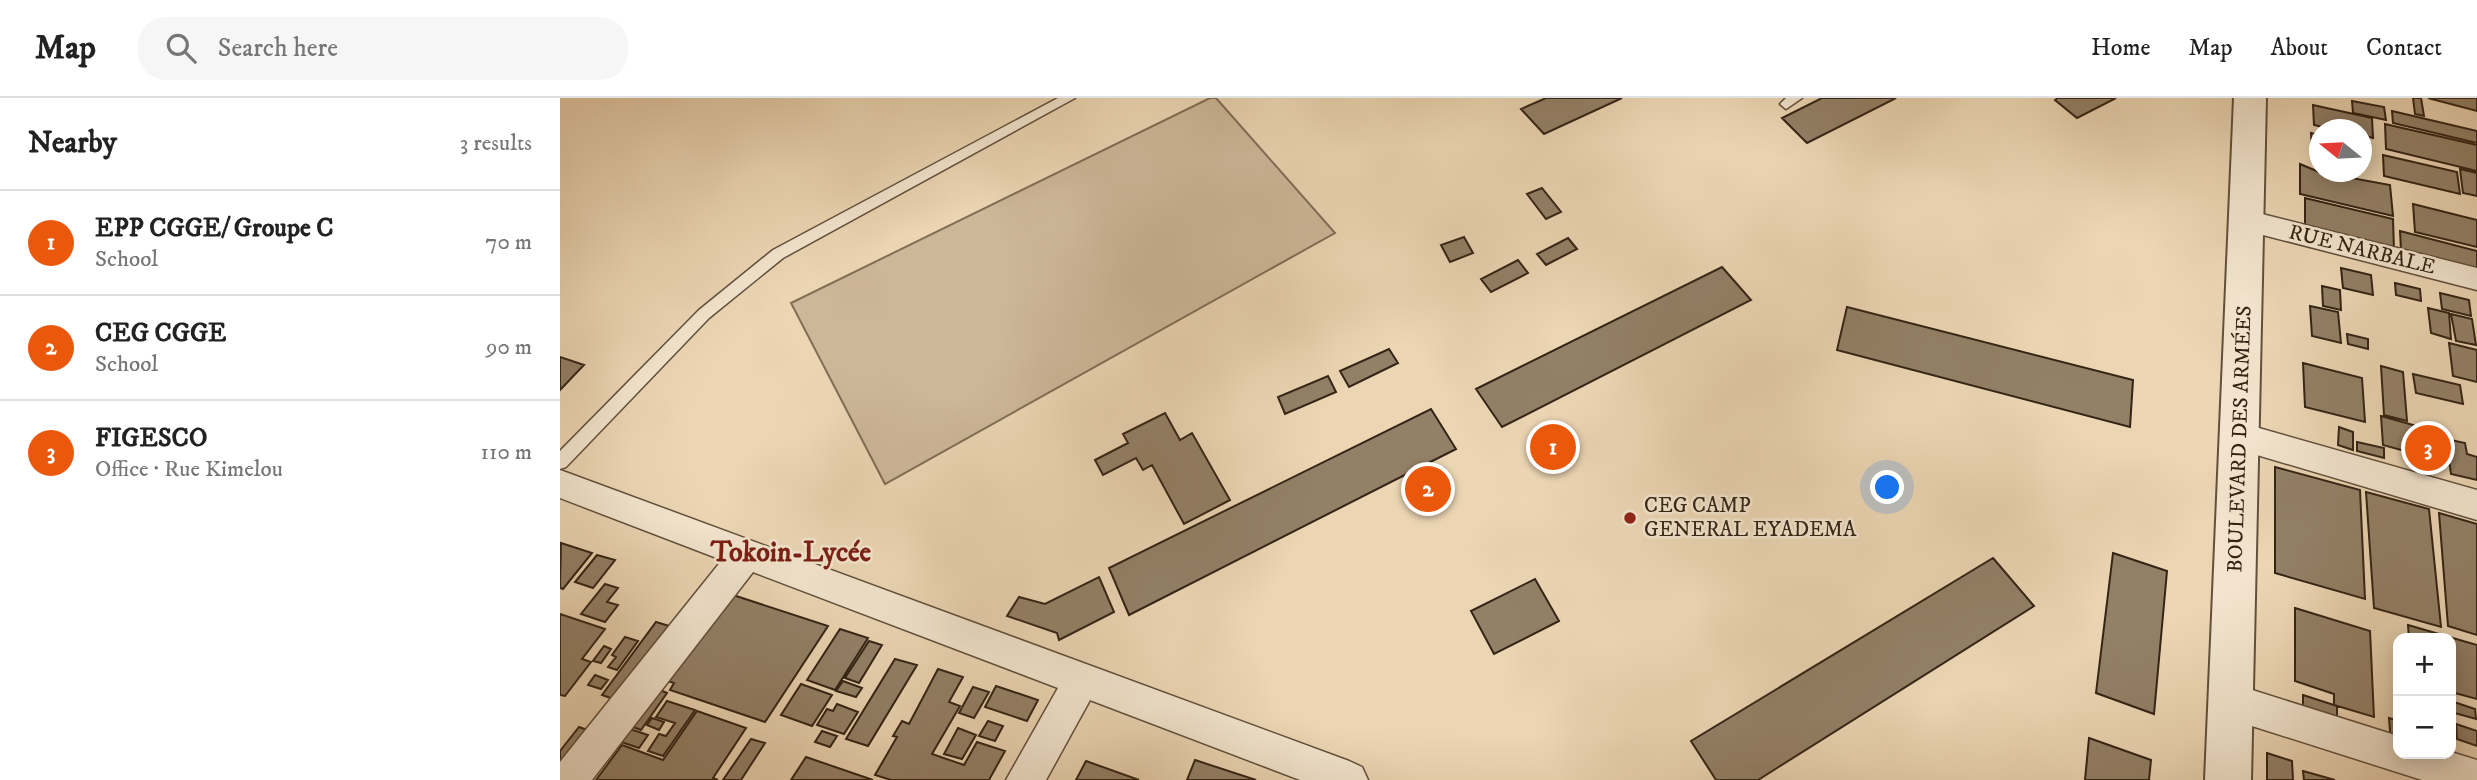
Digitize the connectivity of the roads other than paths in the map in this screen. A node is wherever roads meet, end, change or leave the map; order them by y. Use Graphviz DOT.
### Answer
graph roads {
  1 [pos="1069,98"];
  2 [pos="2249,98"];
  3 [pos="2246,221"];
  4 [pos="2477,279"];
  5 [pos="2241,437"];
  6 [pos="560,462"];
  7 [pos="560,484"];
  8 [pos="2477,505"];
  9 [pos="747,554"];
  10 [pos="1082,680"];
  11 [pos="2230,701"];
  12 [pos="2477,779"];
  13 [pos="569,780"];
  14 [pos="1025,780"];
  15 [pos="1349,780"];
  16 [pos="2228,780"];
  1 -- 6 [label="lane"];
  2 -- 3 [label="street, BOULEVARD DES ARMÉES"];
  3 -- 4 [label="street, RUE NARBALE"];
  3 -- 5 [label="street, BOULEVARD DES ARMÉES"];
  5 -- 8 [label="street"];
  5 -- 11 [label="street, BOULEVARD DES ARMÉES"];
  7 -- 9 [label="street"];
  9 -- 10 [label="street"];
  9 -- 13 [label="street"];
  10 -- 14 [label="street"];
  10 -- 15 [label="street"];
  11 -- 12 [label="street"];
  11 -- 16 [label="street, BOULEVARD DES ARMÉES"];
}
